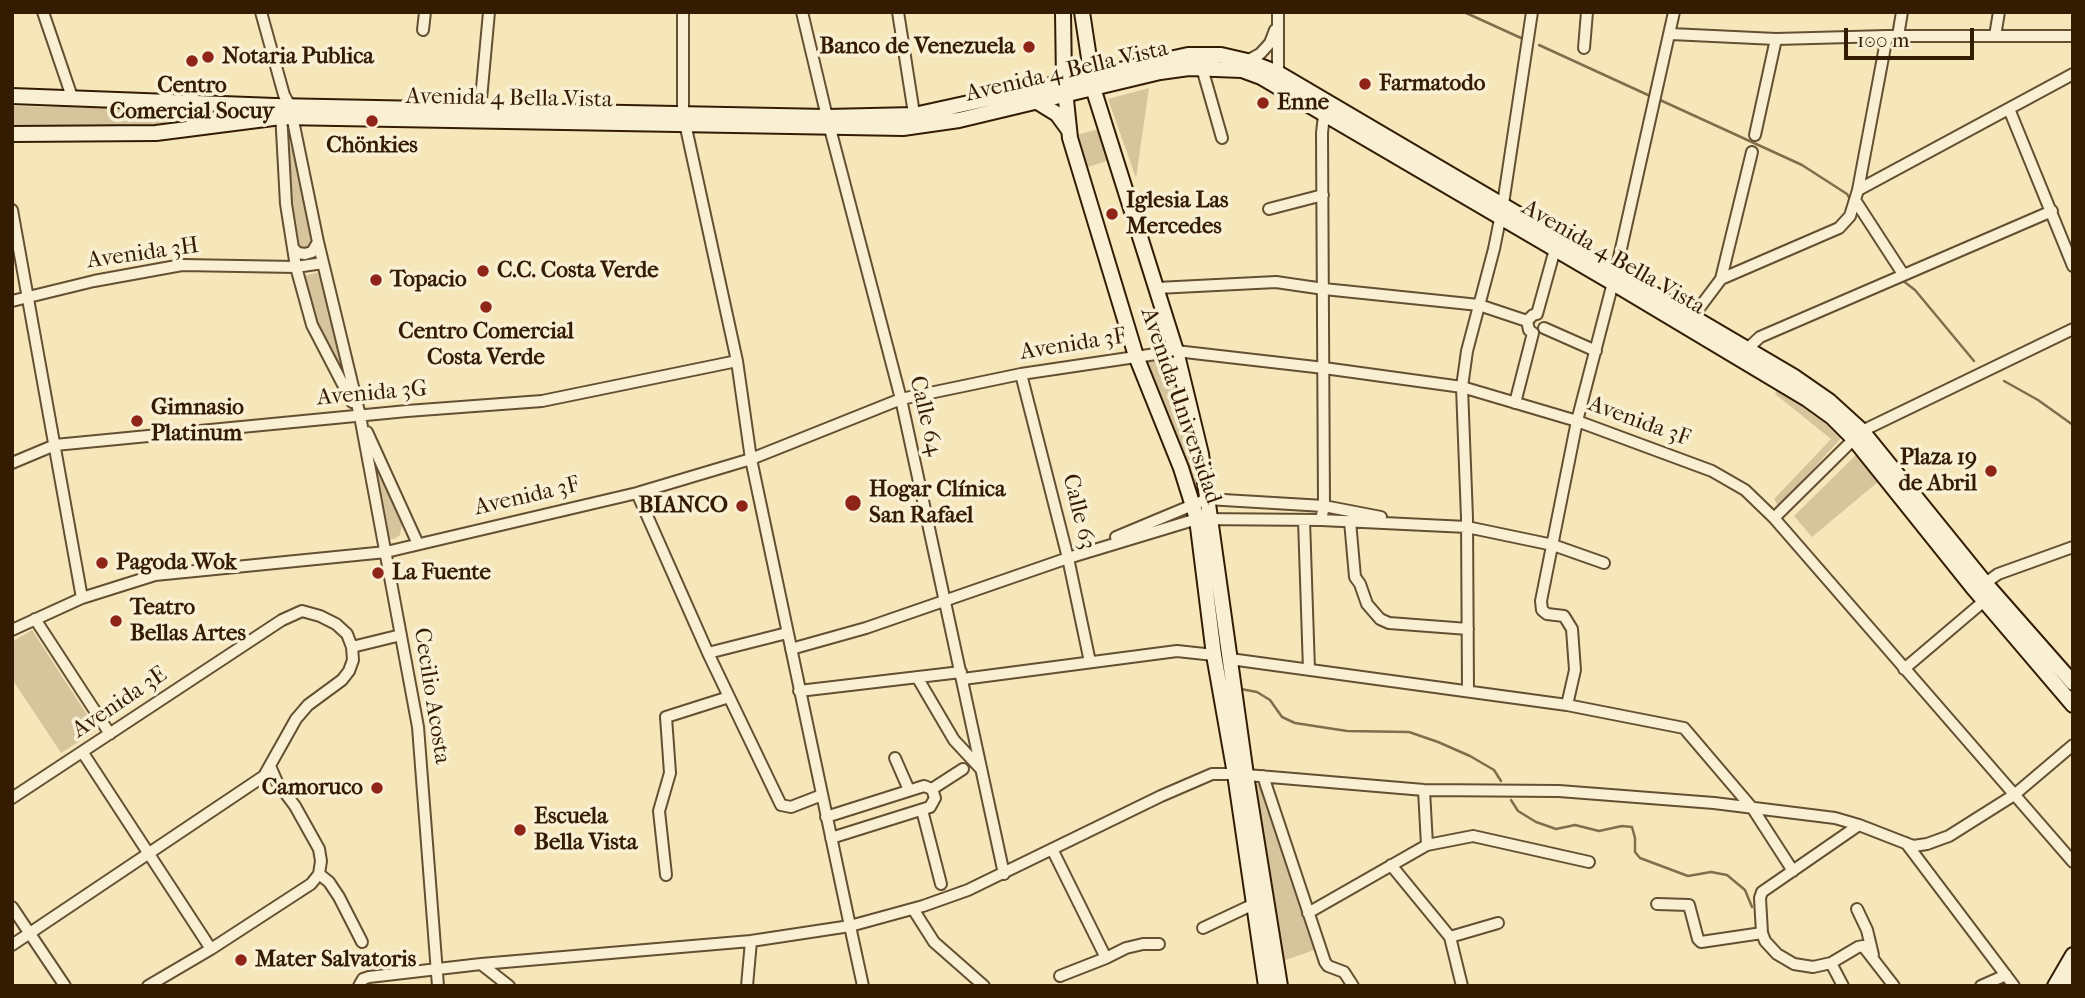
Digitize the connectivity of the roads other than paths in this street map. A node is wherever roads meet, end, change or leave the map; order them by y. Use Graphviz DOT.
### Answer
graph roads {
  1 [pos="43,12"];
  2 [pos="261,12"];
  3 [pos="425,12"];
  4 [pos="489,12"];
  5 [pos="683,12"];
  6 [pos="802,12"];
  7 [pos="898,12"];
  8 [pos="1063,12"];
  9 [pos="1082,12"];
  10 [pos="1278,12"];
  11 [pos="1532,12"];
  12 [pos="1587,12"];
  13 [pos="1674,12"];
  14 [pos="1902,12"];
  15 [pos="1999,12"];
  16 [pos="1278,24"];
  17 [pos="423,30"];
  18 [pos="1671,34"];
  19 [pos="1892,36"];
  20 [pos="1995,36"];
  21 [pos="2073,36"];
  22 [pos="1776,39"];
  23 [pos="1584,48"];
  24 [pos="1247,61"];
  25 [pos="1202,68"];
  26 [pos="1278,73"];
  27 [pos="2073,74"];
  28 [pos="1093,82"];
  29 [pos="1065,87"];
  30 [pos="12,96"];
  31 [pos="72,97"];
  32 [pos="1036,101"];
  33 [pos="285,108"];
  34 [pos="1327,109"];
  35 [pos="2009,109"];
  36 [pos="480,110"];
  37 [pos="684,119"];
  38 [pos="915,121"];
  39 [pos="828,123"];
  40 [pos="1069,130"];
  41 [pos="12,134"];
  42 [pos="1755,135"];
  43 [pos="1222,138"];
  44 [pos="1752,152"];
  45 [pos="1323,195"];
  46 [pos="1857,195"];
  47 [pos="1269,209"];
  48 [pos="12,210"];
  49 [pos="1502,211"];
  50 [pos="2052,211"];
  51 [pos="318,242"];
  52 [pos="1557,243"];
  53 [pos="293,248"];
  54 [pos="323,263"];
  55 [pos="2073,266"];
  56 [pos="296,267"];
  57 [pos="1903,274"];
  58 [pos="1615,277"];
  59 [pos="1721,279"];
  60 [pos="1157,288"];
  61 [pos="1324,289"];
  62 [pos="29,296"];
  63 [pos="12,301"];
  64 [pos="1479,305"];
  65 [pos="1537,314"];
  66 [pos="1527,321"];
  67 [pos="1689,321"];
  68 [pos="1544,328"];
  69 [pos="2073,329"];
  70 [pos="1533,332"];
  71 [pos="1176,351"];
  72 [pos="1596,351"];
  73 [pos="1743,354"];
  74 [pos="1136,356"];
  75 [pos="737,360"];
  76 [pos="1324,368"];
  77 [pos="1021,374"];
  78 [pos="1462,387"];
  79 [pos="901,399"];
  80 [pos="1515,403"];
  81 [pos="360,416"];
  82 [pos="1577,421"];
  83 [pos="1858,435"];
  84 [pos="55,445"];
  85 [pos="751,458"];
  86 [pos="12,463"];
  87 [pos="637,493"];
  88 [pos="1207,499"];
  89 [pos="1192,504"];
  90 [pos="1324,506"];
  91 [pos="1774,518"];
  92 [pos="1203,519"];
  93 [pos="1304,520"];
  94 [pos="1321,520"];
  95 [pos="1350,522"];
  96 [pos="1416,524"];
  97 [pos="1467,527"];
  98 [pos="418,544"];
  99 [pos="1553,545"];
  100 [pos="2073,547"];
  101 [pos="386,552"];
  102 [pos="1068,558"];
  103 [pos="1604,563"];
  104 [pos="1985,592"];
  105 [pos="82,598"];
  106 [pos="943,603"];
  107 [pos="35,620"];
  108 [pos="1468,629"];
  109 [pos="12,630"];
  110 [pos="787,633"];
  111 [pos="401,635"];
  112 [pos="352,647"];
  113 [pos="790,649"];
  114 [pos="708,653"];
  115 [pos="1214,655"];
  116 [pos="1230,659"];
  117 [pos="1090,662"];
  118 [pos="1903,669"];
  119 [pos="1309,670"];
  120 [pos="962,676"];
  121 [pos="917,677"];
  122 [pos="2073,682"];
  123 [pos="799,691"];
  124 [pos="1468,691"];
  125 [pos="729,697"];
  126 [pos="1567,705"];
  127 [pos="2073,705"];
  128 [pos="110,734"];
  129 [pos="2073,745"];
  130 [pos="83,753"];
  131 [pos="895,758"];
  132 [pos="270,766"];
  133 [pos="962,769"];
  134 [pos="982,771"];
  135 [pos="1240,775"];
  136 [pos="1263,776"];
  137 [pos="932,789"];
  138 [pos="909,790"];
  139 [pos="1424,790"];
  140 [pos="821,795"];
  141 [pos="2014,795"];
  142 [pos="12,798"];
  143 [pos="1753,809"];
  144 [pos="922,810"];
  145 [pos="826,817"];
  146 [pos="1859,825"];
  147 [pos="831,838"];
  148 [pos="1906,843"];
  149 [pos="1427,845"];
  150 [pos="1052,849"];
  151 [pos="149,853"];
  152 [pos="1589,862"];
  153 [pos="2073,862"];
  154 [pos="1391,864"];
  155 [pos="1793,871"];
  156 [pos="319,874"];
  157 [pos="1004,874"];
  158 [pos="666,876"];
  159 [pos="941,884"];
  160 [pos="1254,904"];
  161 [pos="1657,904"];
  162 [pos="12,907"];
  163 [pos="913,909"];
  164 [pos="1857,909"];
  165 [pos="1308,914"];
  166 [pos="1498,923"];
  167 [pos="850,926"];
  168 [pos="1203,928"];
  169 [pos="29,933"];
  170 [pos="1762,933"];
  171 [pos="1450,937"];
  172 [pos="751,941"];
  173 [pos="362,942"];
  174 [pos="1159,944"];
  175 [pos="12,945"];
  176 [pos="211,948"];
  177 [pos="2073,955"];
  178 [pos="1105,958"];
  179 [pos="1873,958"];
  180 [pos="1831,963"];
  181 [pos="481,964"];
  182 [pos="437,970"];
  183 [pos="2006,975"];
  184 [pos="1060,976"];
  185 [pos="2073,979"];
  186 [pos="65,986"];
  187 [pos="148,986"];
  188 [pos="359,986"];
  189 [pos="438,986"];
  190 [pos="509,986"];
  191 [pos="747,986"];
  192 [pos="863,986"];
  193 [pos="985,986"];
  194 [pos="1266,986"];
  195 [pos="1280,986"];
  196 [pos="1353,986"];
  197 [pos="1462,986"];
  198 [pos="1843,986"];
  199 [pos="1894,986"];
  200 [pos="1981,986"];
  201 [pos="2014,986"];
  202 [pos="2055,986"];
  203 [pos="2069,986"];
  1 -- 31 [label="street"];
  2 -- 33 [label="street"];
  3 -- 17 [label="street"];
  4 -- 36 [label="street"];
  5 -- 37 [label="street"];
  6 -- 39 [label="street, Calle 64"];
  7 -- 38 [label="street"];
  8 -- 29 [label="street, Avenida Universidad"];
  9 -- 28 [label="street, Avenida Universidad"];
  10 -- 16 [label="street"];
  11 -- 49 [label="street"];
  12 -- 23 [label="street"];
  13 -- 18 [label="street"];
  14 -- 19 [label="street"];
  15 -- 20 [label="street"];
  16 -- 24 [label="street"];
  16 -- 26 [label="street"];
  18 -- 22 [label="street"];
  18 -- 58 [label="street"];
  19 -- 20 [label="street"];
  19 -- 22 [label="street"];
  19 -- 46 [label="street"];
  20 -- 21 [label="street"];
  22 -- 42 [label="street"];
  24 -- 26 [label="street, Avenida 4 Bella Vista"];
  24 -- 28 [label="street, Avenida 4 Bella Vista"];
  25 -- 28 [label="street, Avenida 4 Bella Vista"];
  25 -- 34 [label="street, Avenida 4 Bella Vista"];
  25 -- 43 [label="street"];
  26 -- 34 [label="street, Avenida 4 Bella Vista"];
  27 -- 35 [label="street"];
  28 -- 29 [label="street, Avenida 4 Bella Vista"];
  28 -- 60 [label="street, Avenida Universidad"];
  29 -- 32 [label="street, Avenida 4 Bella Vista"];
  29 -- 38 [label="street, Avenida 4 Bella Vista"];
  29 -- 40 [label="street, Avenida Universidad"];
  30 -- 31 [label="street, Avenida 4 Bella Vista"];
  31 -- 33 [label="street, Avenida 4 Bella Vista"];
  32 -- 38 [label="street, Avenida 4 Bella Vista"];
  32 -- 40 [label="street"];
  33 -- 36 [label="street, Avenida 4 Bella Vista"];
  33 -- 37 [label="street, Avenida 4 Bella Vista"];
  33 -- 41 [label="street, Avenida 4 Bella Vista"];
  33 -- 51 [label="street, Cecilio Acosta"];
  33 -- 53 [label="street, Cecilio Acosta"];
  34 -- 45 [label="street"];
  34 -- 49 [label="street, Avenida 4 Bella Vista"];
  35 -- 46 [label="street"];
  35 -- 50 [label="street"];
  36 -- 37 [label="street, Avenida 4 Bella Vista"];
  37 -- 39 [label="street, Avenida 4 Bella Vista"];
  37 -- 75 [label="street"];
  38 -- 39 [label="street, Avenida 4 Bella Vista"];
  39 -- 79 [label="street, Calle 64"];
  40 -- 74 [label="street, Avenida Universidad"];
  44 -- 59 [label="street"];
  45 -- 47 [label="street"];
  45 -- 61 [label="street"];
  46 -- 57 [label="street"];
  46 -- 59 [label="street"];
  48 -- 62 [label="street"];
  49 -- 52 [label="street, Avenida 4 Bella Vista"];
  49 -- 64 [label="street"];
  50 -- 55 [label="street"];
  50 -- 57 [label="street"];
  51 -- 53 [label="street"];
  51 -- 54 [label="street, Cecilio Acosta"];
  52 -- 58 [label="street, Avenida 4 Bella Vista"];
  52 -- 65 [label="street"];
  53 -- 56 [label="street, Cecilio Acosta"];
  54 -- 56 [label="street, Avenida 3H"];
  54 -- 81 [label="street, Cecilio Acosta"];
  56 -- 62 [label="street, Avenida 3H"];
  56 -- 81 [label="street, Cecilio Acosta"];
  57 -- 73 [label="street"];
  58 -- 67 [label="street, Avenida 4 Bella Vista"];
  58 -- 72 [label="street"];
  59 -- 67 [label="street"];
  60 -- 61 [label="street"];
  60 -- 71 [label="street, Avenida Universidad"];
  61 -- 64 [label="street"];
  61 -- 76 [label="street"];
  62 -- 63 [label="street, Avenida 3H"];
  62 -- 84 [label="street"];
  64 -- 66 [label="street"];
  64 -- 78 [label="street"];
  65 -- 66 [label="street"];
  65 -- 68 [label="street"];
  66 -- 70 [label="street"];
  67 -- 73 [label="street, Avenida 4 Bella Vista"];
  68 -- 70 [label="street"];
  68 -- 72 [label="street"];
  69 -- 83 [label="street"];
  70 -- 80 [label="street"];
  71 -- 74 [label="street, Avenida 3F"];
  71 -- 76 [label="street, Avenida 3F"];
  71 -- 88 [label="street, Avenida Universidad"];
  72 -- 82 [label="street"];
  73 -- 83 [label="street, Avenida 4 Bella Vista"];
  74 -- 77 [label="street, Avenida 3F"];
  74 -- 89 [label="street, Avenida Universidad"];
  75 -- 81 [label="street, Avenida 3G"];
  75 -- 85 [label="street"];
  76 -- 78 [label="street, Avenida 3F"];
  76 -- 90 [label="street"];
  77 -- 79 [label="street, Avenida 3F"];
  77 -- 102 [label="street, Calle 63"];
  78 -- 80 [label="street, Avenida 3F"];
  78 -- 97 [label="street"];
  79 -- 85 [label="street, Avenida 3F"];
  79 -- 106 [label="street, Calle 64"];
  80 -- 82 [label="street, Avenida 3F"];
  81 -- 84 [label="street, Avenida 3G"];
  81 -- 98 [label="street"];
  81 -- 101 [label="street, Cecilio Acosta"];
  82 -- 91 [label="street, Avenida 3F"];
  82 -- 99 [label="street"];
  83 -- 91 [label="street"];
  83 -- 104 [label="street, Avenida 4 Bella Vista"];
  84 -- 86 [label="street, Avenida 3G"];
  84 -- 105 [label="street"];
  85 -- 87 [label="street, Avenida 3F"];
  85 -- 110 [label="street"];
  87 -- 98 [label="street, Avenida 3F"];
  87 -- 114 [label="street"];
  88 -- 89 [label="street"];
  88 -- 90 [label="street"];
  88 -- 92 [label="street, Avenida Universidad"];
  89 -- 92 [label="street, Avenida Universidad"];
  89 -- 102 [label="street"];
  90 -- 94 [label="street"];
  90 -- 96 [label="street"];
  91 -- 118 [label="street, Avenida 3F"];
  92 -- 93 [label="street"];
  92 -- 102 [label="street"];
  92 -- 115 [label="street, Avenida Universidad"];
  92 -- 116 [label="street, Avenida Universidad"];
  93 -- 94 [label="street"];
  93 -- 119 [label="street"];
  94 -- 95 [label="street"];
  95 -- 96 [label="street"];
  95 -- 108 [label="street"];
  96 -- 97 [label="street"];
  97 -- 99 [label="street"];
  97 -- 108 [label="street"];
  98 -- 101 [label="street, Avenida 3F"];
  99 -- 103 [label="street"];
  99 -- 126 [label="street"];
  100 -- 104 [label="street"];
  101 -- 105 [label="street, Avenida 3F"];
  101 -- 111 [label="street, Cecilio Acosta"];
  102 -- 106 [label="street"];
  102 -- 117 [label="street, Calle 63"];
  104 -- 118 [label="street"];
  104 -- 122 [label="street, Avenida 4 Bella Vista"];
  104 -- 127 [label="street, Avenida 4 Bella Vista"];
  105 -- 107 [label="street, Avenida 3F"];
  106 -- 113 [label="street"];
  106 -- 120 [label="street, Calle 64"];
  107 -- 109 [label="street, Avenida 3F"];
  107 -- 128 [label="street"];
  108 -- 124 [label="street"];
  110 -- 113 [label="street"];
  110 -- 114 [label="street"];
  111 -- 112 [label="street"];
  111 -- 182 [label="street, Cecilio Acosta"];
  112 -- 128 [label="street, Avenida 3E"];
  112 -- 132 [label="street"];
  113 -- 123 [label="street"];
  114 -- 125 [label="street"];
  115 -- 117 [label="street"];
  115 -- 135 [label="street, Avenida Universidad"];
  116 -- 119 [label="street"];
  116 -- 135 [label="street, Avenida Universidad"];
  117 -- 120 [label="street"];
  118 -- 141 [label="street, Avenida 3F"];
  119 -- 124 [label="street"];
  120 -- 121 [label="street"];
  120 -- 134 [label="street, Calle 64"];
  121 -- 123 [label="street"];
  121 -- 134 [label="street"];
  123 -- 140 [label="street"];
  124 -- 126 [label="street"];
  125 -- 140 [label="street"];
  125 -- 158 [label="street"];
  126 -- 143 [label="street"];
  128 -- 130 [label="street, Avenida 3E"];
  129 -- 141 [label="street"];
  130 -- 142 [label="street, Avenida 3E"];
  130 -- 151 [label="street"];
  131 -- 138 [label="street"];
  132 -- 151 [label="street"];
  132 -- 156 [label="street"];
  133 -- 137 [label="street"];
  134 -- 157 [label="street, Calle 64"];
  135 -- 136 [label="street"];
  135 -- 150 [label="street"];
  135 -- 160 [label="street, Avenida Universidad"];
  135 -- 195 [label="street, Avenida Universidad"];
  136 -- 139 [label="street"];
  136 -- 165 [label="street"];
  137 -- 138 [label="street"];
  137 -- 144 [label="street"];
  138 -- 145 [label="street"];
  139 -- 143 [label="street"];
  139 -- 149 [label="street"];
  140 -- 145 [label="street"];
  141 -- 148 [label="street"];
  141 -- 153 [label="street, Avenida 3F"];
  143 -- 146 [label="street"];
  143 -- 155 [label="street"];
  144 -- 147 [label="street"];
  144 -- 159 [label="street"];
  145 -- 147 [label="street"];
  146 -- 148 [label="street"];
  146 -- 155 [label="street"];
  147 -- 167 [label="street"];
  148 -- 183 [label="street"];
  149 -- 152 [label="street"];
  149 -- 154 [label="street"];
  150 -- 157 [label="street"];
  150 -- 178 [label="street"];
  151 -- 169 [label="street"];
  151 -- 176 [label="street"];
  154 -- 165 [label="street"];
  154 -- 171 [label="street"];
  155 -- 170 [label="street"];
  156 -- 173 [label="street"];
  156 -- 176 [label="street"];
  157 -- 163 [label="street"];
  160 -- 168 [label="street"];
  160 -- 194 [label="street, Avenida Universidad"];
  161 -- 170 [label="street"];
  162 -- 169 [label="street"];
  163 -- 167 [label="street"];
  163 -- 193 [label="street"];
  164 -- 179 [label="street"];
  165 -- 196 [label="street"];
  166 -- 171 [label="street"];
  167 -- 172 [label="street"];
  167 -- 192 [label="street"];
  169 -- 175 [label="street"];
  169 -- 186 [label="street"];
  170 -- 180 [label="street"];
  171 -- 197 [label="street"];
  172 -- 181 [label="street"];
  172 -- 191 [label="street"];
  174 -- 178 [label="street"];
  176 -- 187 [label="street"];
  177 -- 202 [label="street"];
  178 -- 184 [label="street"];
  179 -- 180 [label="street"];
  179 -- 199 [label="street"];
  180 -- 198 [label="street"];
  181 -- 182 [label="street"];
  181 -- 190 [label="street"];
  182 -- 188 [label="street"];
  182 -- 189 [label="street, Cecilio Acosta"];
  183 -- 200 [label="street"];
  183 -- 201 [label="street"];
  185 -- 203 [label="street"];
}
